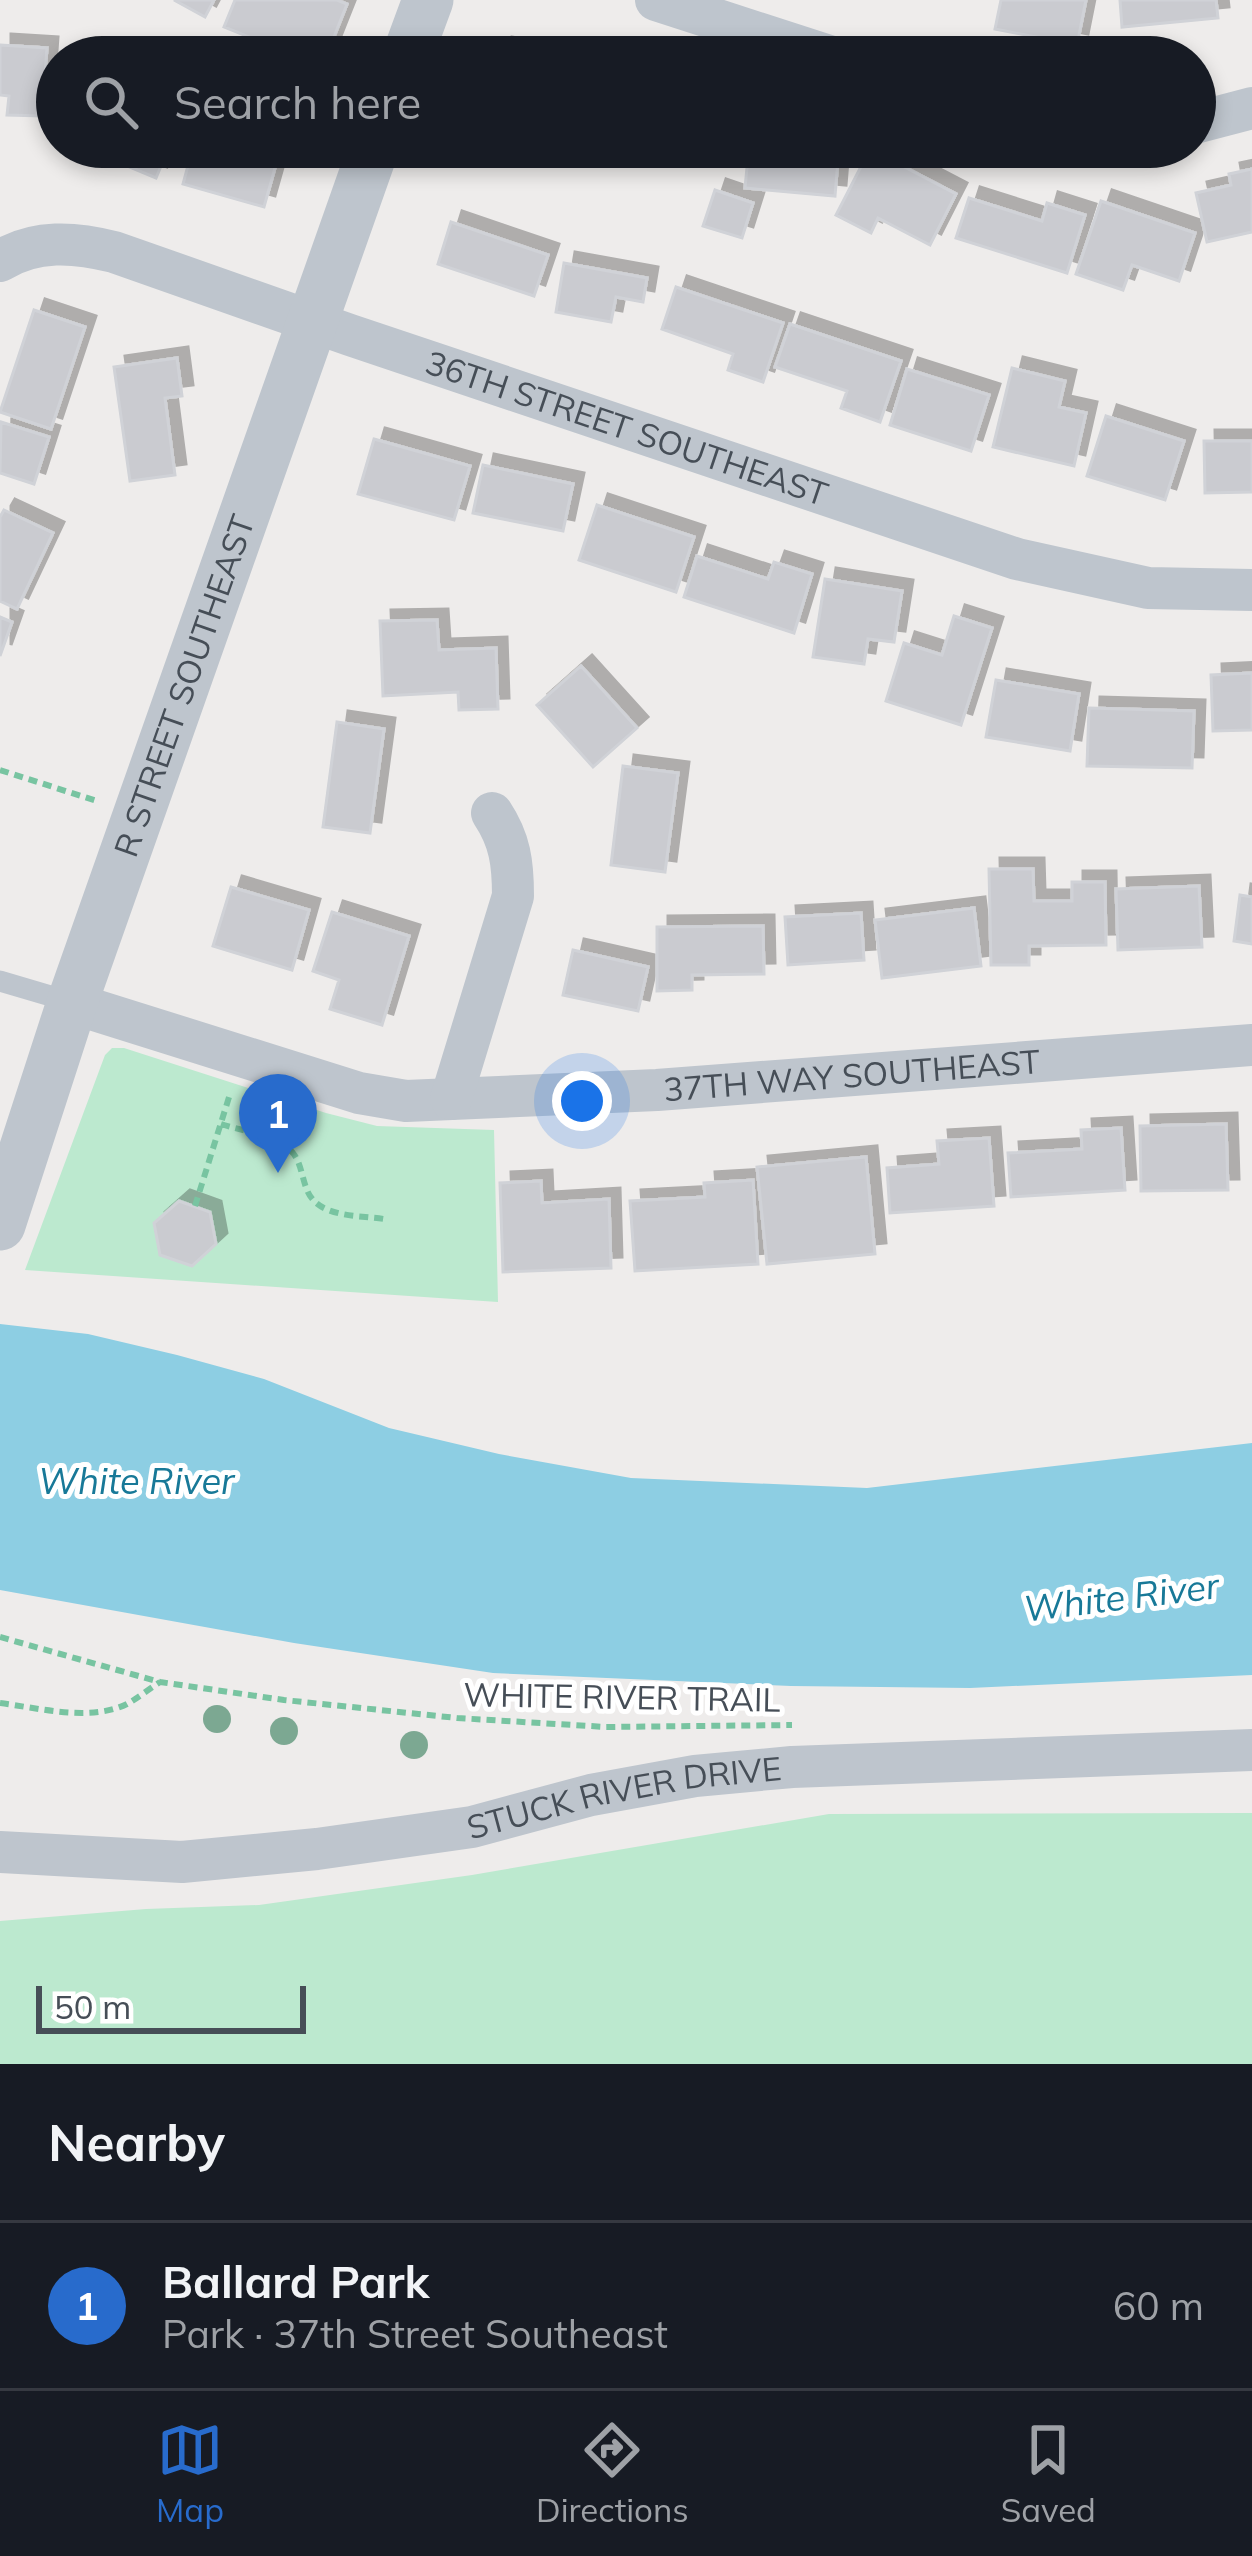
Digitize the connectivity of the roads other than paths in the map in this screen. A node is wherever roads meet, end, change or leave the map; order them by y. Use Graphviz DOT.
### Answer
graph roads {
  1 [pos="428,0"];
  2 [pos="656,0"];
  3 [pos="415,36"];
  4 [pos="767,36"];
  5 [pos="1252,109"];
  6 [pos="1216,118"];
  7 [pos="366,168"];
  8 [pos="5,258"];
  9 [pos="310,322"];
  10 [pos="1252,590"];
  11 [pos="492,813"];
  12 [pos="0,981"];
  13 [pos="72,1003"];
  14 [pos="1252,1045"];
  15 [pos="451,1100"];
  16 [pos="2,1219"];
  17 [pos="1252,1750"];
  18 [pos="0,1852"];
  1 -- 3 [label="street"];
  2 -- 4 [label="street"];
  5 -- 6 [label="street"];
  7 -- 9 [label="street, R STREET SOUTHEAST"];
  8 -- 9 [label="street, 36TH STREET SOUTHEAST"];
  9 -- 10 [label="street, 36TH STREET SOUTHEAST"];
  9 -- 13 [label="street, R STREET SOUTHEAST"];
  11 -- 15 [label="street"];
  12 -- 13 [label="lane"];
  13 -- 15 [label="street, 37TH WAY SOUTHEAST"];
  13 -- 16 [label="street, R STREET SOUTHEAST"];
  14 -- 15 [label="street, 37TH WAY SOUTHEAST"];
  17 -- 18 [label="street, STUCK RIVER DRIVE"];
}
